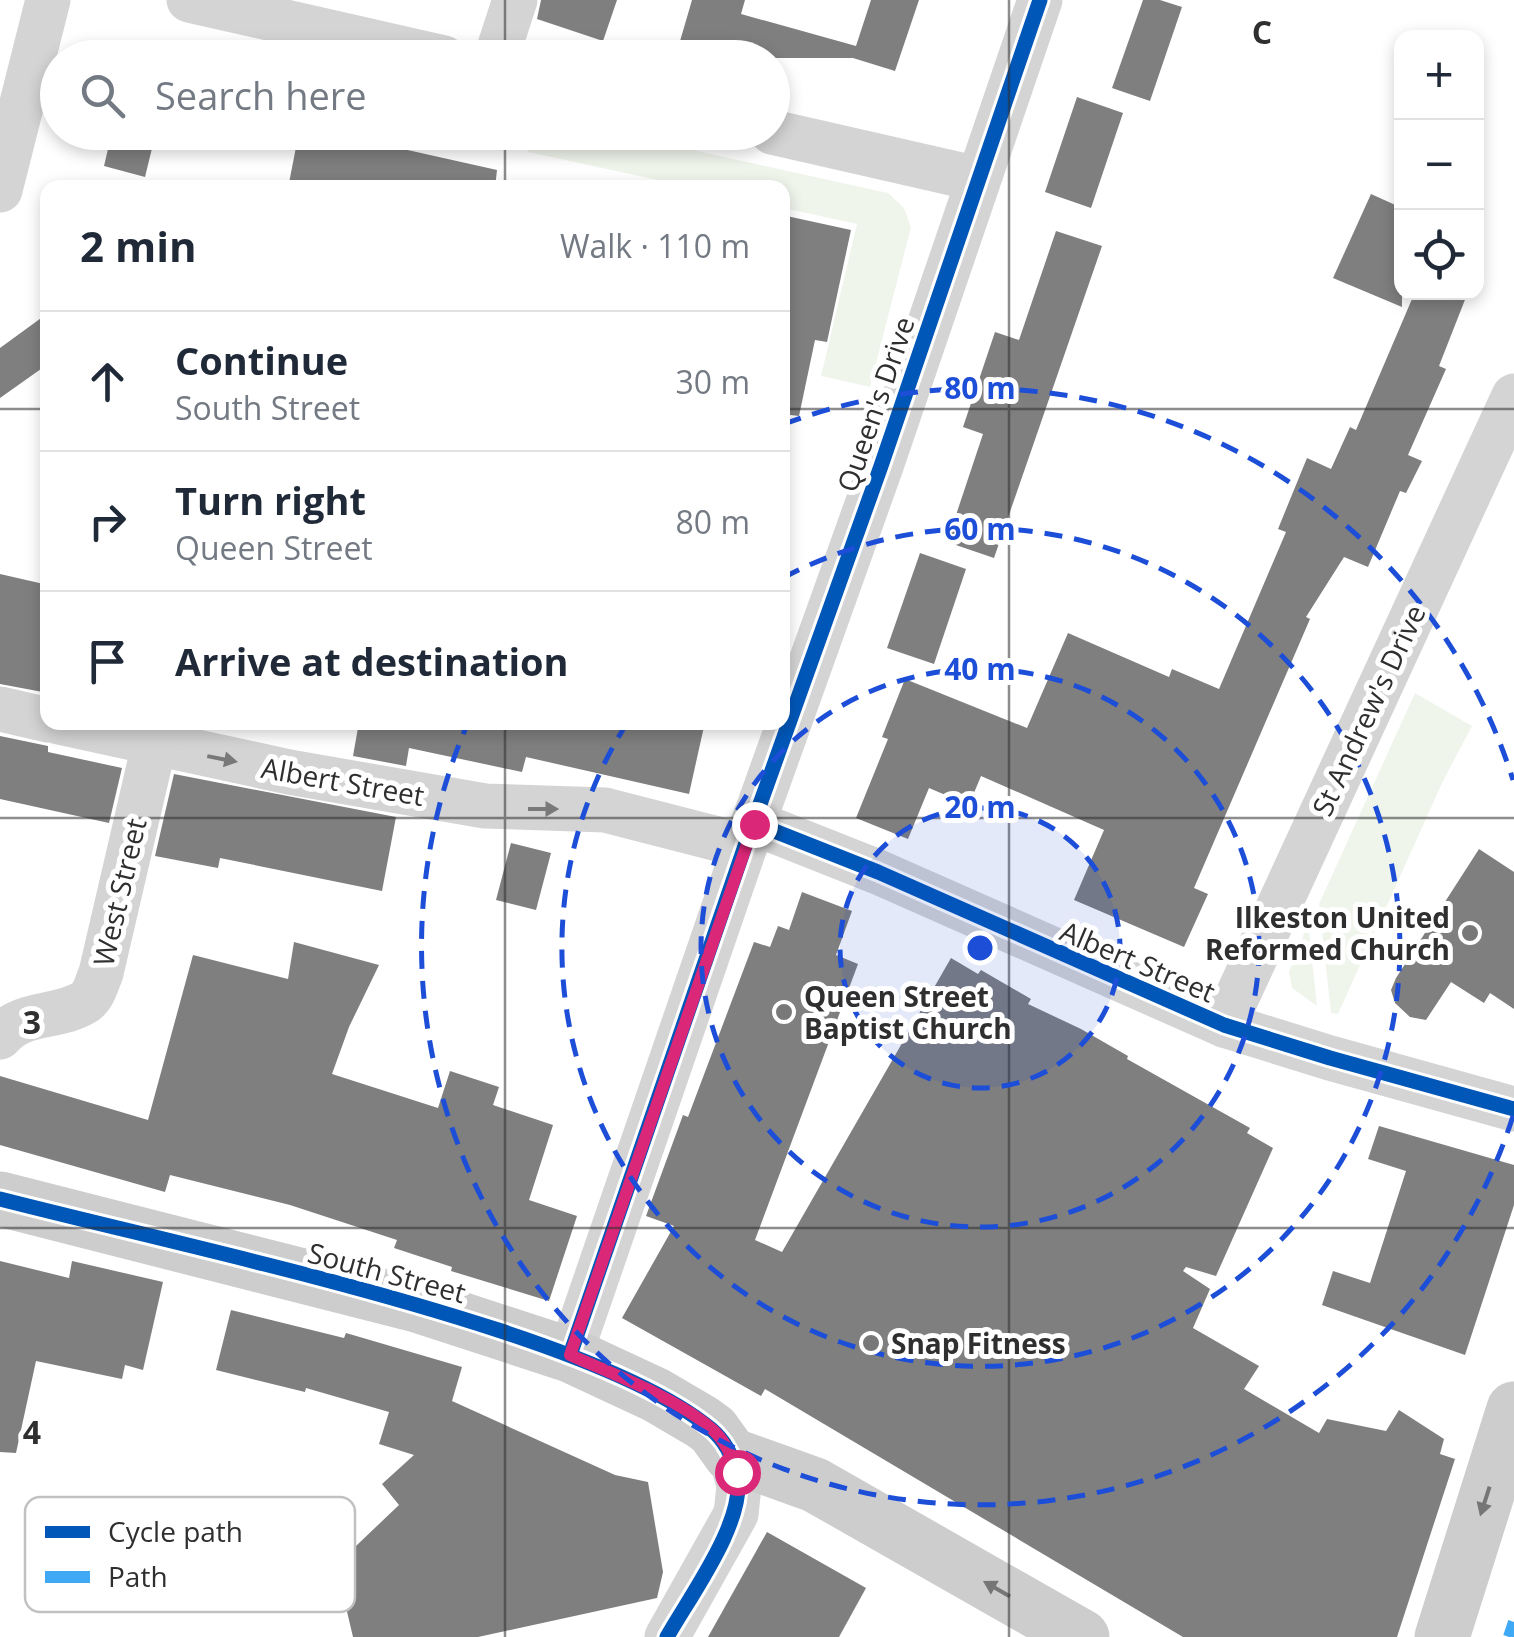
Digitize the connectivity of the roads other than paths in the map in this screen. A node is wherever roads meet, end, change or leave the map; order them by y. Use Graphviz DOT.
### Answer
graph roads {
  1 [pos="48,0"];
  2 [pos="189,0"];
  3 [pos="515,0"];
  4 [pos="1040,0"];
  5 [pos="365,40"];
  6 [pos="502,40"];
  7 [pos="790,136"];
  8 [pos="978,179"];
  9 [pos="0,190"];
  10 [pos="1514,396"];
  11 [pos="0,709"];
  12 [pos="40,718"];
  13 [pos="790,722"];
  14 [pos="92,730"];
  15 [pos="787,730"];
  16 [pos="154,745"];
  17 [pos="750,835"];
  18 [pos="1224,1025"];
  19 [pos="0,1037"];
  20 [pos="1514,1110"];
  21 [pos="0,1199"];
  22 [pos="570,1355"];
  23 [pos="1514,1408"];
  24 [pos="731,1455"];
  25 [pos="667,1637"];
  26 [pos="1082,1637"];
  27 [pos="1442,1637"];
  1 -- 9 [label="street"];
  2 -- 5 [label="street"];
  3 -- 6 [label="street"];
  4 -- 8 [label="street, Queen's Drive"];
  7 -- 8 [label="street"];
  8 -- 13 [label="street, Queen's Drive"];
  10 -- 18 [label="street, St Andrew's Drive"];
  11 -- 12 [label="street"];
  14 -- 16 [label="street, Albert Street"];
  15 -- 17 [label="street, Queen's Drive"];
  16 -- 17 [label="street, Albert Street, one-way"];
  16 -- 19 [label="street, West Street"];
  17 -- 18 [label="street, Albert Street"];
  17 -- 22 [label="street, Queen's Drive"];
  18 -- 20 [label="street, Albert Street"];
  21 -- 22 [label="street, South Street"];
  22 -- 24 [label="street, South Street"];
  23 -- 27 [label="street, one-way"];
  24 -- 25 [label="street"];
  26 -- 24 [label="street, South Street, one-way"];
}
